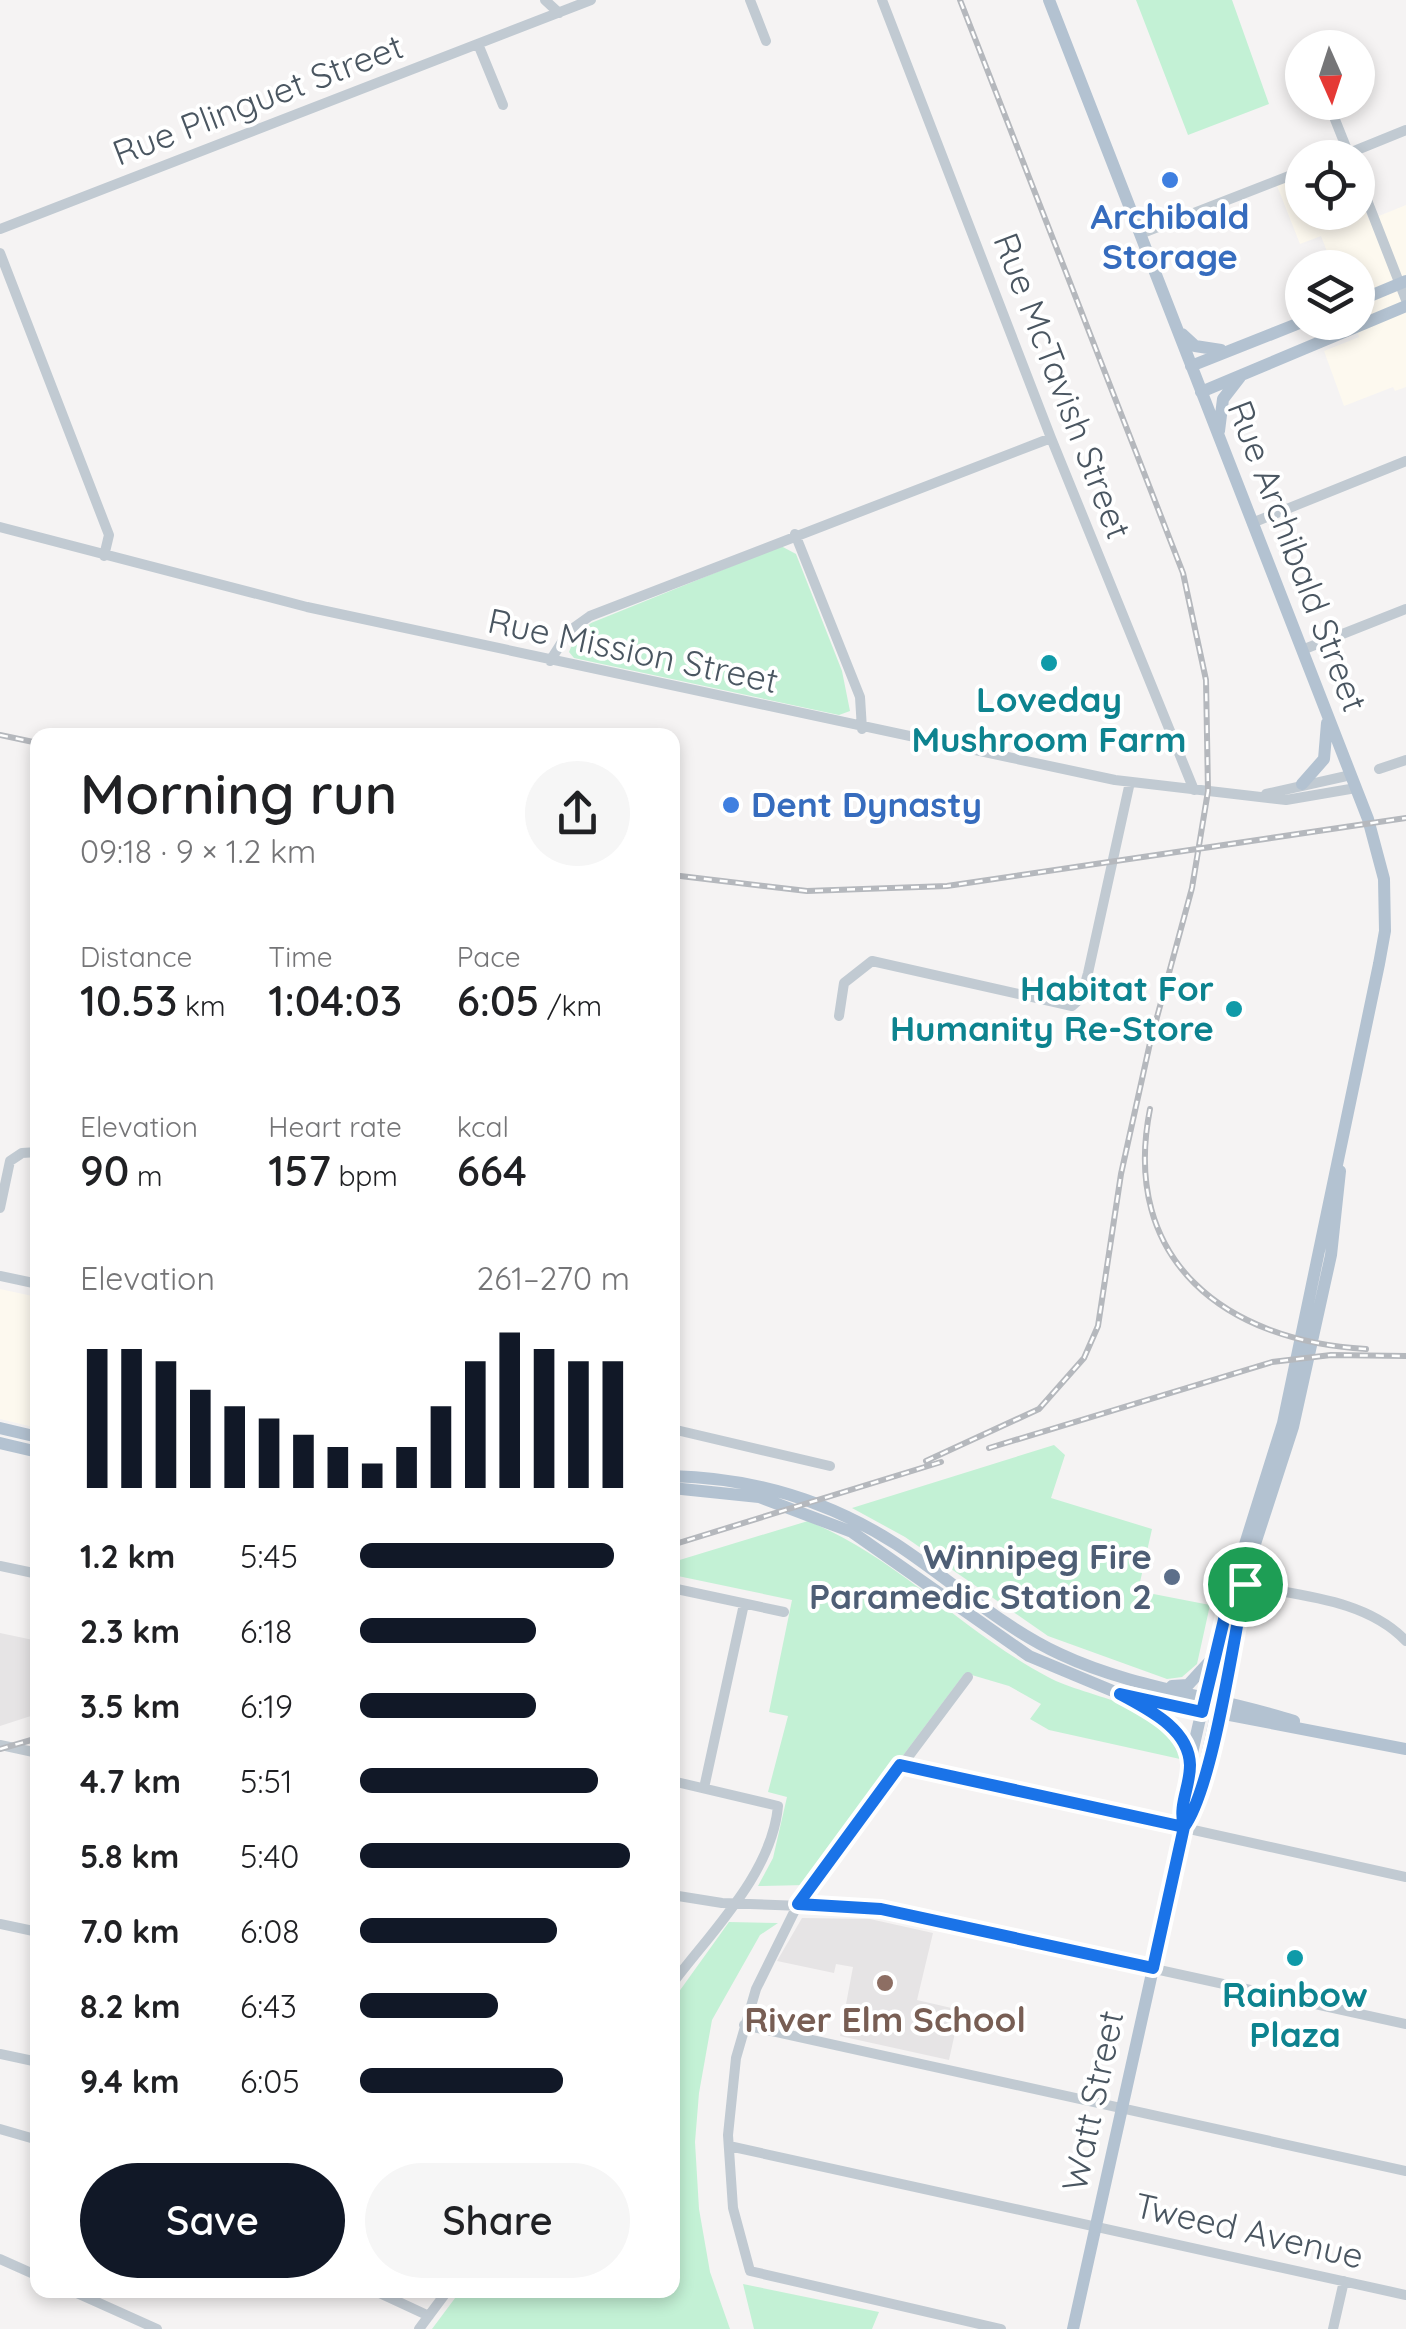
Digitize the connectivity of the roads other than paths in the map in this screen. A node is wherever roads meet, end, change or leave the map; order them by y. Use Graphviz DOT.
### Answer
graph roads {
  1 [pos="545,0"];
  2 [pos="592,0"];
  3 [pos="750,0"];
  4 [pos="882,0"];
  5 [pos="1048,0"];
  6 [pos="560,12"];
  7 [pos="766,41"];
  8 [pos="478,44"];
  9 [pos="503,105"];
  10 [pos="1406,130"];
  11 [pos="1375,143"];
  12 [pos="1285,178"];
  13 [pos="1375,217"];
  14 [pos="0,228"];
  15 [pos="1140,234"];
  16 [pos="0,254"];
  17 [pos="1403,283"];
  18 [pos="1375,294"];
  19 [pos="1406,303"];
  20 [pos="1173,323"];
  21 [pos="1285,329"];
  22 [pos="1234,349"];
  23 [pos="1191,366"];
  24 [pos="1242,376"];
  25 [pos="1201,392"];
  26 [pos="1051,438"];
  27 [pos="1220,444"];
  28 [pos="1406,461"];
  29 [pos="1252,523"];
  30 [pos="0,527"];
  31 [pos="795,534"];
  32 [pos="104,556"];
  33 [pos="1406,610"];
  34 [pos="1302,650"];
  35 [pos="550,661"];
  36 [pos="1327,715"];
  37 [pos="862,728"];
  38 [pos="1406,760"];
  39 [pos="1380,770"];
  40 [pos="1353,781"];
  41 [pos="1130,782"];
  42 [pos="1302,784"];
  43 [pos="1194,790"];
  44 [pos="1260,796"];
  45 [pos="840,1016"];
  46 [pos="30,1152"];
  47 [pos="0,1208"];
  48 [pos="0,1276"];
  49 [pos="30,1282"];
  50 [pos="1303,1354"];
  51 [pos="0,1428"];
  52 [pos="680,1431"];
  53 [pos="30,1434"];
  54 [pos="0,1443"];
  55 [pos="30,1450"];
  56 [pos="830,1466"];
  57 [pos="680,1477"];
  58 [pos="680,1489"];
  59 [pos="0,1566"];
  60 [pos="30,1572"];
  61 [pos="1239,1583"];
  62 [pos="945,1587"];
  63 [pos="680,1590"];
  64 [pos="744,1604"];
  65 [pos="784,1612"];
  66 [pos="1406,1641"];
  67 [pos="1215,1654"];
  68 [pos="968,1676"];
  69 [pos="1160,1687"];
  70 [pos="1120,1694"];
  71 [pos="1205,1697"];
  72 [pos="1220,1700"];
  73 [pos="1202,1712"];
  74 [pos="1218,1715"];
  75 [pos="1320,1730"];
  76 [pos="0,1745"];
  77 [pos="1406,1749"];
  78 [pos="30,1751"];
  79 [pos="900,1765"];
  80 [pos="1190,1765"];
  81 [pos="680,1783"];
  82 [pos="704,1788"];
  83 [pos="1184,1827"];
  84 [pos="1406,1877"];
  85 [pos="680,1895"];
  86 [pos="732,1904"];
  87 [pos="798,1904"];
  88 [pos="0,1924"];
  89 [pos="30,1930"];
  90 [pos="1153,1968"];
  91 [pos="680,1973"];
  92 [pos="1406,2024"];
  93 [pos="744,2025"];
  94 [pos="0,2054"];
  95 [pos="30,2060"];
  96 [pos="1122,2107"];
  97 [pos="0,2129"];
  98 [pos="30,2138"];
  99 [pos="728,2146"];
  100 [pos="1406,2170"];
  101 [pos="1096,2225"];
  102 [pos="0,2259"];
  103 [pos="30,2272"];
  104 [pos="1344,2280"];
  105 [pos="1406,2294"];
  106 [pos="88,2298"];
  107 [pos="390,2298"];
  108 [pos="442,2298"];
  109 [pos="428,2316"];
  110 [pos="158,2329"];
  111 [pos="419,2329"];
  112 [pos="1002,2329"];
  113 [pos="1073,2329"];
  114 [pos="1333,2329"];
  1 -- 6 [label="street"];
  2 -- 6 [label="street, Rue Plinguet Street"];
  3 -- 7 [label="street"];
  4 -- 26 [label="street, Rue McTavish Street"];
  5 -- 15 [label="main road, Rue Archibald Street"];
  6 -- 8 [label="street, Rue Plinguet Street"];
  8 -- 9 [label="street"];
  8 -- 14 [label="street, Rue Plinguet Street"];
  10 -- 11 [label="street"];
  12 -- 15 [label="street"];
  13 -- 17 [label="street"];
  15 -- 20 [label="main road, Rue Archibald Street"];
  16 -- 32 [label="street"];
  17 -- 18 [label="main road"];
  17 -- 19 [label="street"];
  19 -- 24 [label="main road"];
  20 -- 22 [label="main road"];
  20 -- 23 [label="main road, Rue Archibald Street"];
  21 -- 22 [label="main road"];
  22 -- 23 [label="main road"];
  23 -- 25 [label="main road, Rue Archibald Street"];
  24 -- 25 [label="main road"];
  24 -- 27 [label="main road"];
  25 -- 27 [label="main road, Rue Archibald Street"];
  26 -- 31 [label="street"];
  26 -- 43 [label="street, Rue McTavish Street"];
  27 -- 29 [label="main road, Rue Archibald Street"];
  28 -- 29 [label="street"];
  29 -- 34 [label="main road, Rue Archibald Street"];
  30 -- 32 [label="street, Rue Mission Street"];
  31 -- 35 [label="street"];
  31 -- 37 [label="street"];
  32 -- 35 [label="street, Rue Mission Street"];
  33 -- 34 [label="street"];
  34 -- 36 [label="main road, Rue Archibald Street"];
  35 -- 37 [label="street, Rue Mission Street"];
  36 -- 40 [label="main road, Rue Archibald Street"];
  36 -- 42 [label="main road"];
  37 -- 41 [label="street, Rue Mission Street"];
  38 -- 39 [label="street"];
  40 -- 42 [label="street, Rue Mission Street"];
  40 -- 44 [label="street, Rue Mission Street"];
  40 -- 50 [label="main road, Rue Archibald Street"];
  41 -- 43 [label="street, Rue Mission Street"];
  41 -- 45 [label="street"];
  42 -- 44 [label="street, Rue Mission Street"];
  43 -- 44 [label="street, Rue Mission Street"];
  46 -- 47 [label="street"];
  48 -- 49 [label="street"];
  50 -- 61 [label="main road, Watt Street"];
  51 -- 53 [label="main road"];
  52 -- 56 [label="street"];
  54 -- 55 [label="main road"];
  57 -- 62 [label="main road"];
  58 -- 62 [label="main road"];
  59 -- 60 [label="street"];
  61 -- 66 [label="street"];
  61 -- 67 [label="main road, Watt Street"];
  61 -- 72 [label="main road, Watt Street"];
  62 -- 69 [label="main road"];
  62 -- 70 [label="main road"];
  63 -- 64 [label="street"];
  64 -- 65 [label="street"];
  64 -- 82 [label="street"];
  67 -- 69 [label="main road"];
  67 -- 71 [label="main road, Watt Street"];
  68 -- 79 [label="street"];
  69 -- 71 [label="main road"];
  70 -- 73 [label="main road"];
  70 -- 80 [label="main road"];
  71 -- 72 [label="main road"];
  71 -- 73 [label="main road, Watt Street"];
  72 -- 74 [label="main road, Watt Street"];
  72 -- 75 [label="main road"];
  73 -- 74 [label="main road"];
  73 -- 80 [label="main road, Watt Street"];
  74 -- 75 [label="main road"];
  74 -- 83 [label="main road, Watt Street"];
  75 -- 77 [label="main road"];
  76 -- 78 [label="street"];
  79 -- 83 [label="street"];
  79 -- 87 [label="street"];
  80 -- 83 [label="main road, Watt Street"];
  81 -- 82 [label="street"];
  82 -- 86 [label="street"];
  83 -- 84 [label="street"];
  83 -- 90 [label="main road, Watt Street"];
  85 -- 86 [label="street"];
  86 -- 87 [label="street"];
  86 -- 91 [label="street"];
  87 -- 90 [label="street"];
  87 -- 93 [label="street"];
  88 -- 89 [label="street"];
  90 -- 92 [label="street"];
  90 -- 96 [label="main road, Watt Street"];
  93 -- 96 [label="street"];
  93 -- 99 [label="street"];
  94 -- 95 [label="street"];
  96 -- 100 [label="street"];
  96 -- 101 [label="main road, Watt Street"];
  97 -- 98 [label="street"];
  99 -- 101 [label="street, Tweed Avenue"];
  99 -- 112 [label="street"];
  101 -- 104 [label="street, Tweed Avenue"];
  101 -- 113 [label="main road, Watt Street"];
  102 -- 103 [label="street"];
  104 -- 105 [label="street, Tweed Avenue"];
  104 -- 114 [label="street"];
  106 -- 110 [label="street"];
  107 -- 109 [label="street"];
  108 -- 109 [label="street"];
  109 -- 111 [label="street"];
}
